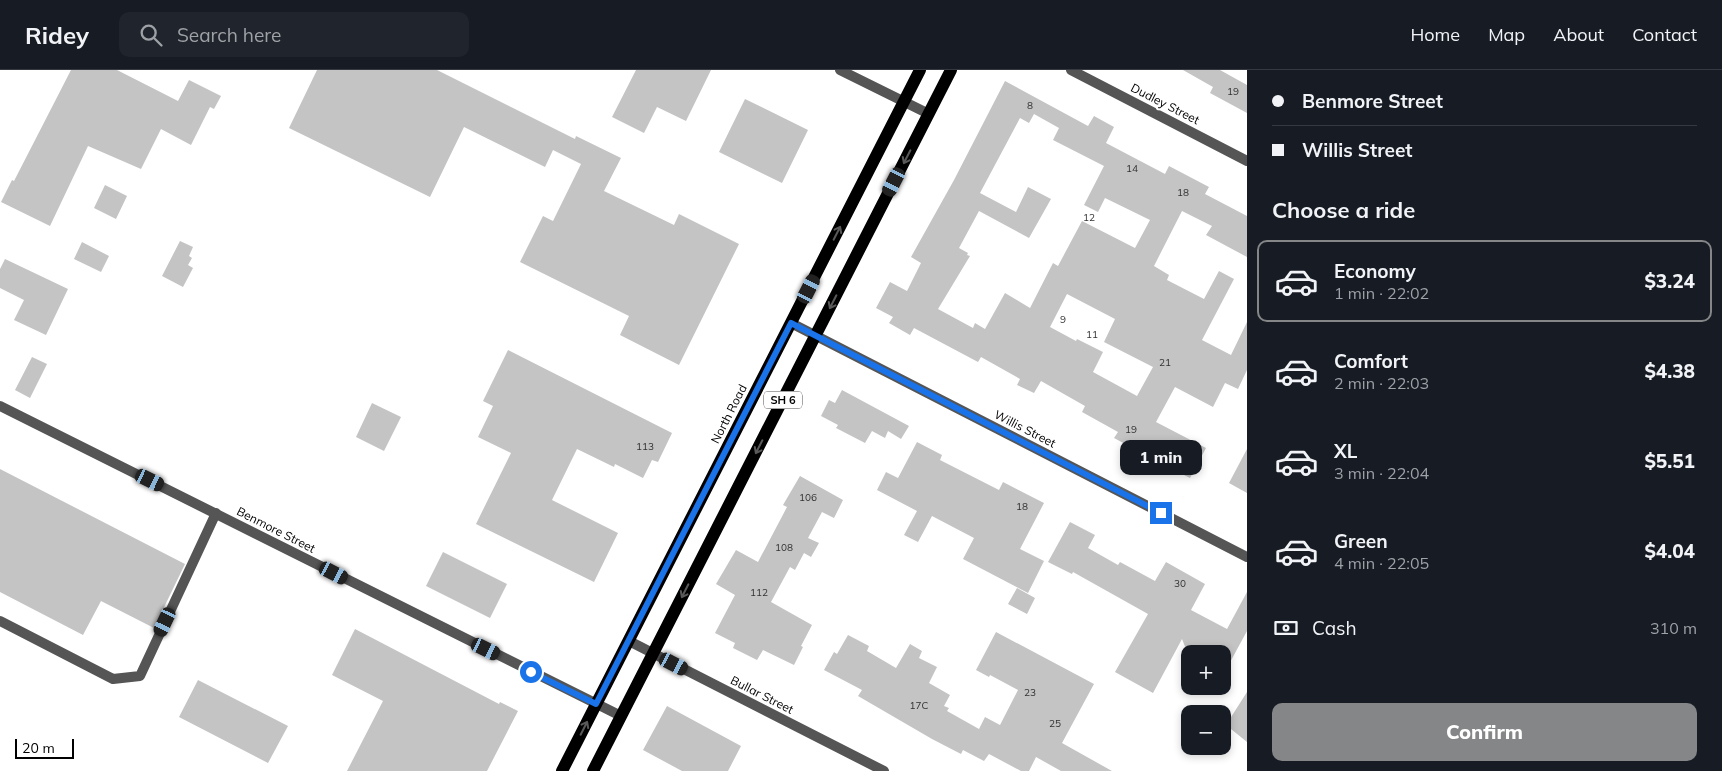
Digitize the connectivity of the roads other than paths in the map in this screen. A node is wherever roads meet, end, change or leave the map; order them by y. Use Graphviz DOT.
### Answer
graph roads {
  1 [pos="840,70"];
  2 [pos="920,70"];
  3 [pos="951,70"];
  4 [pos="1070,70"];
  5 [pos="904,102"];
  6 [pos="929,114"];
  7 [pos="1247,161"];
  8 [pos="791,323"];
  9 [pos="815,336"];
  10 [pos="0,406"];
  11 [pos="216,513"];
  12 [pos="1247,557"];
  13 [pos="0,621"];
  14 [pos="629,641"];
  15 [pos="653,654"];
  16 [pos="596,704"];
  17 [pos="621,716"];
  18 [pos="562,771"];
  19 [pos="593,771"];
  20 [pos="884,771"];
  1 -- 5 [label="street"];
  2 -- 5 [label="main road, North Road / SH 6"];
  3 -- 6 [label="main road, SH 6"];
  4 -- 7 [label="street, Dudley Street"];
  5 -- 6 [label="street"];
  8 -- 5 [label="main road, North Road / SH 6, one-way"];
  6 -- 9 [label="main road, SH 6, one-way"];
  8 -- 9 [label="street, Willis Street"];
  8 -- 14 [label="main road, North Road / SH 6"];
  9 -- 12 [label="street, Willis Street"];
  9 -- 15 [label="main road, SH 6, one-way"];
  10 -- 11 [label="street, Benmore Street"];
  11 -- 13 [label="street"];
  11 -- 16 [label="street, Benmore Street"];
  14 -- 15 [label="street, Bullar Street"];
  14 -- 16 [label="main road, North Road / SH 6"];
  15 -- 17 [label="main road, SH 6"];
  15 -- 20 [label="street, Bullar Street"];
  16 -- 17 [label="street, Benmore Street"];
  18 -- 16 [label="main road, North Road / SH 6, one-way"];
  17 -- 19 [label="main road, SH 6"];
}
